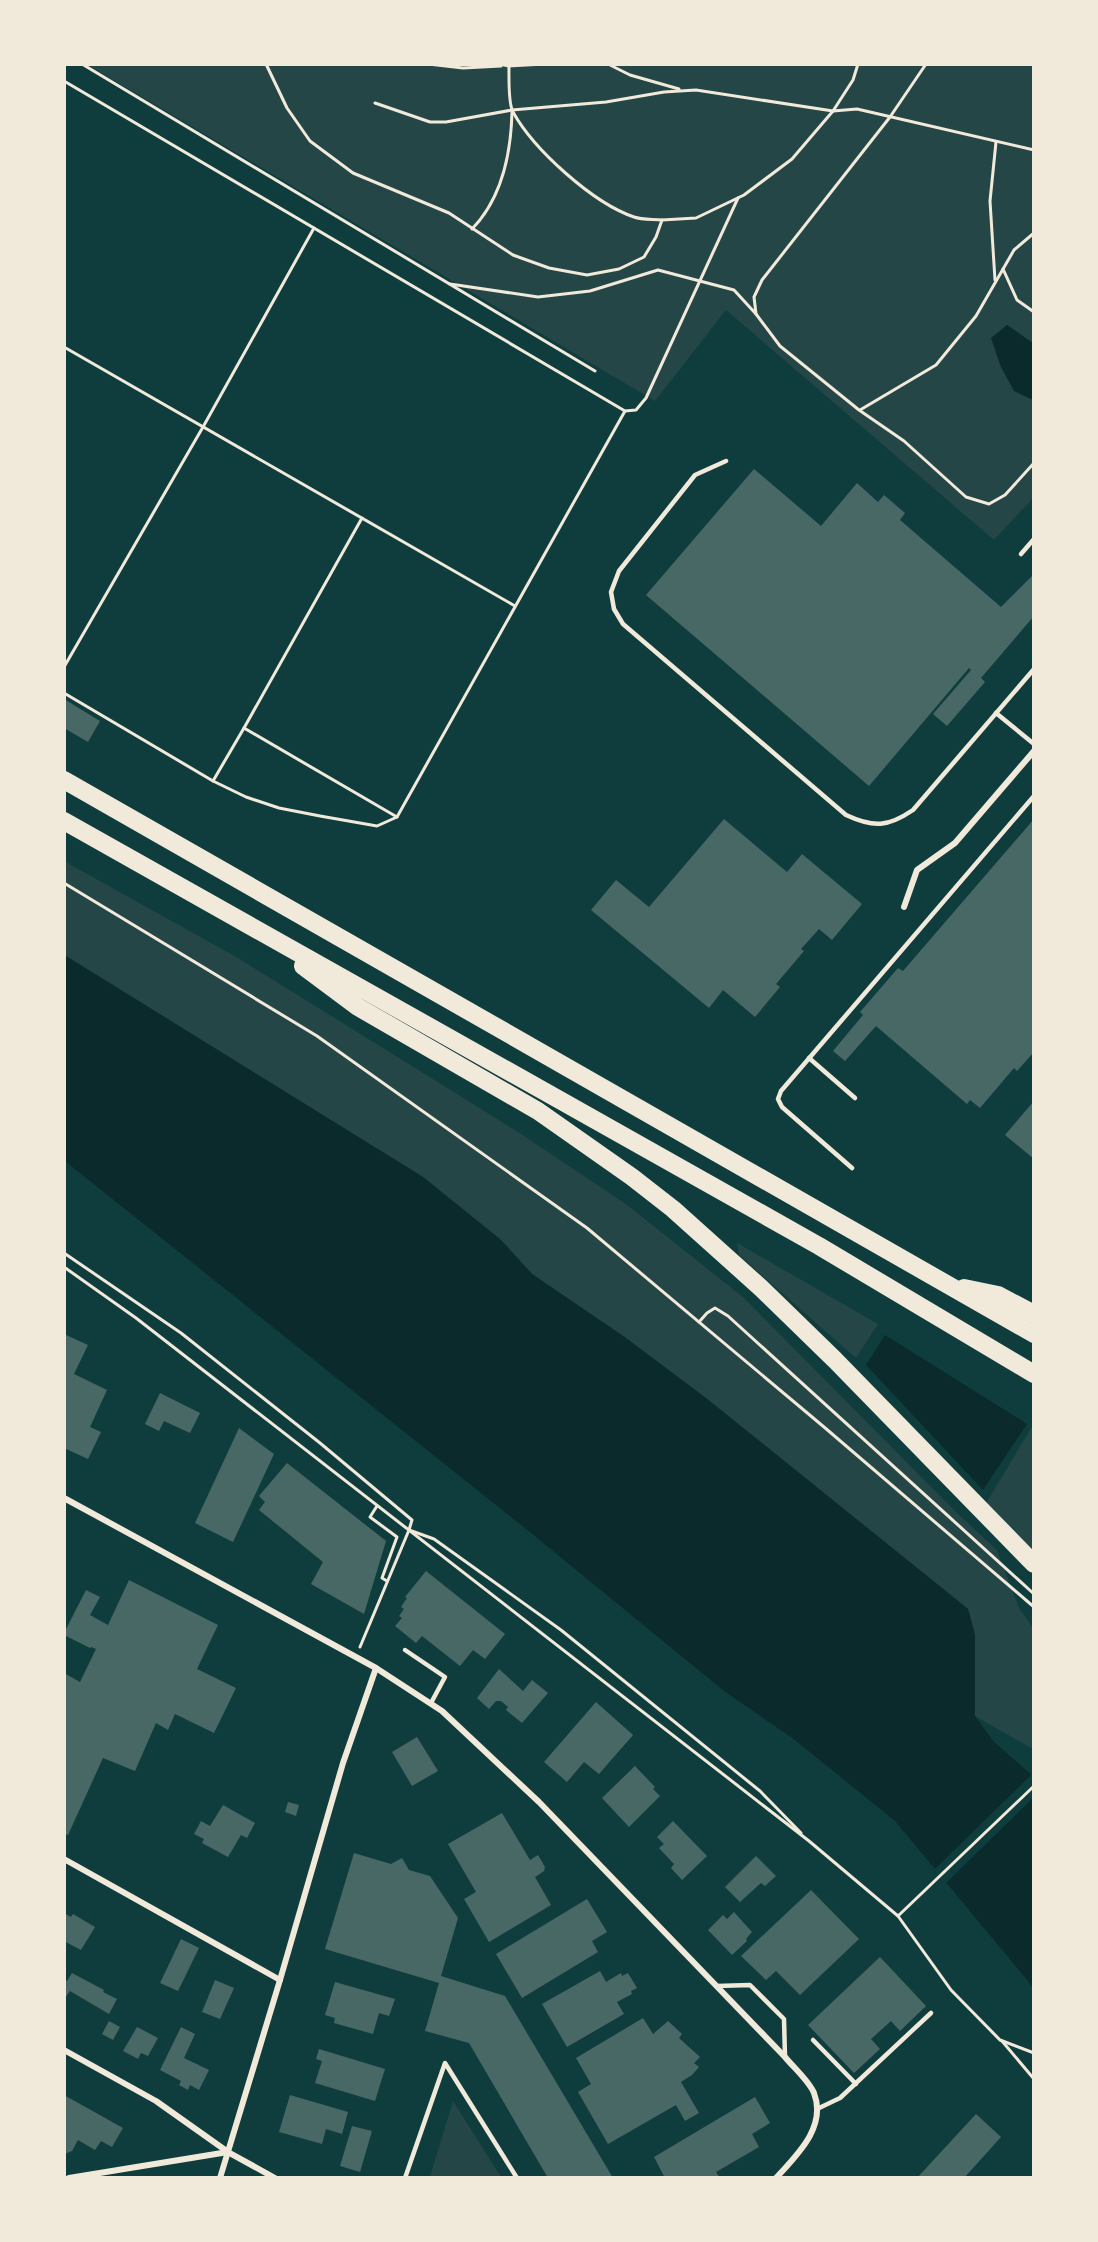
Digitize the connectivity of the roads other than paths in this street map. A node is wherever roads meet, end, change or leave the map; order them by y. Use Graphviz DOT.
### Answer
graph roads {
  1 [pos="726,461"];
  2 [pos="1034,539"];
  3 [pos="1021,554"];
  4 [pos="1034,669"];
  5 [pos="996,713"];
  6 [pos="1034,744"];
  7 [pos="1034,751"];
  8 [pos="64,780"];
  9 [pos="1034,796"];
  10 [pos="64,821"];
  11 [pos="903,907"];
  12 [pos="248,926"];
  13 [pos="809,1058"];
  14 [pos="855,1098"];
  15 [pos="852,1168"];
  16 [pos="948,1284"];
  17 [pos="1034,1314"];
  18 [pos="1034,1334"];
  19 [pos="1002,1357"];
  20 [pos="1034,1374"];
  21 [pos="1034,1379"];
  22 [pos="64,1498"];
  23 [pos="1034,1564"];
  24 [pos="405,1650"];
  25 [pos="376,1668"];
  26 [pos="431,1703"];
  27 [pos="64,1859"];
  28 [pos="280,1980"];
  29 [pos="717,1986"];
  30 [pos="931,2013"];
  31 [pos="813,2040"];
  32 [pos="64,2050"];
  33 [pos="785,2057"];
  34 [pos="856,2084"];
  35 [pos="817,2109"];
  36 [pos="228,2152"];
  37 [pos="69,2178"];
  38 [pos="220,2178"];
  39 [pos="275,2178"];
  40 [pos="405,2178"];
  41 [pos="517,2178"];
  42 [pos="776,2178"];
  1 -- 5 [label="lane"];
  2 -- 3 [label="lane"];
  4 -- 5 [label="lane"];
  5 -- 6 [label="lane"];
  7 -- 11 [label="street"];
  8 -- 16 [label="highway"];
  9 -- 13 [label="lane"];
  10 -- 12 [label="highway"];
  12 -- 19 [label="highway"];
  12 -- 23 [label="highway"];
  13 -- 14 [label="lane"];
  13 -- 15 [label="lane"];
  16 -- 17 [label="highway"];
  16 -- 18 [label="highway"];
  19 -- 20 [label="highway"];
  19 -- 21 [label="highway"];
  22 -- 25 [label="street"];
  24 -- 26 [label="lane"];
  25 -- 26 [label="street"];
  25 -- 28 [label="street"];
  26 -- 29 [label="street"];
  27 -- 28 [label="street"];
  28 -- 36 [label="street"];
  29 -- 33 [label="street"];
  29 -- 33 [label="lane"];
  30 -- 34 [label="lane"];
  31 -- 34 [label="lane"];
  32 -- 36 [label="street"];
  33 -- 35 [label="street"];
  34 -- 35 [label="lane"];
  35 -- 42 [label="street"];
  36 -- 37 [label="street"];
  36 -- 38 [label="street"];
  36 -- 39 [label="street"];
  40 -- 41 [label="lane"];
}
